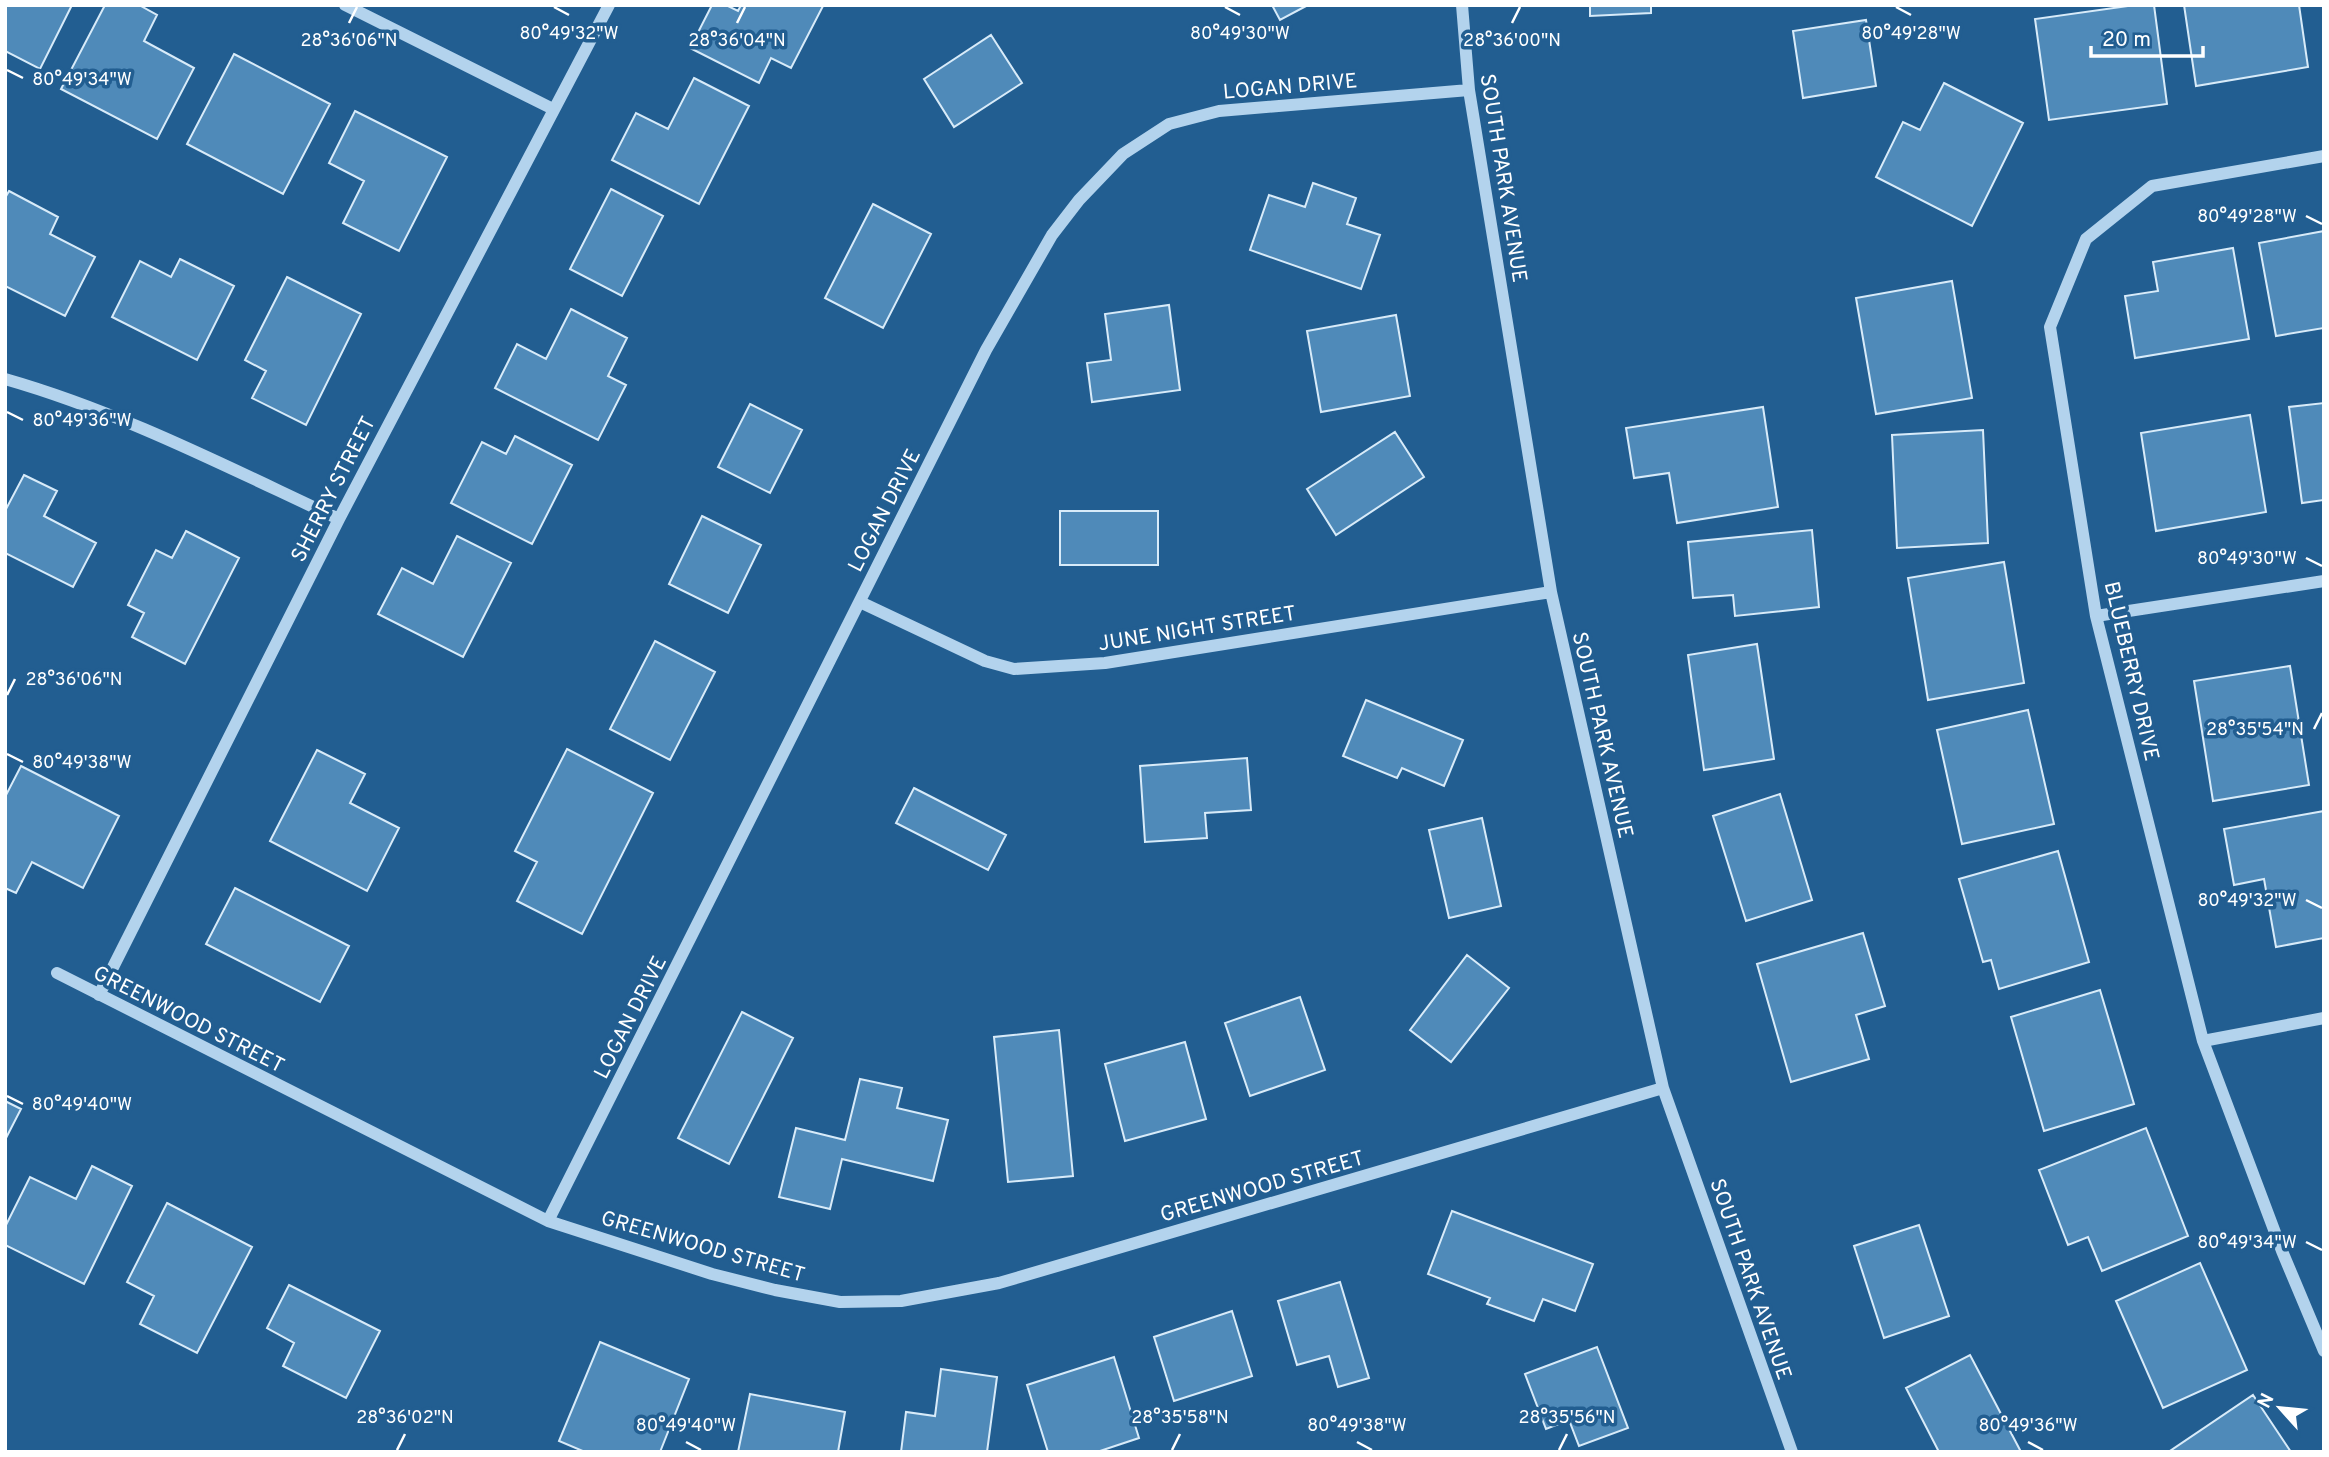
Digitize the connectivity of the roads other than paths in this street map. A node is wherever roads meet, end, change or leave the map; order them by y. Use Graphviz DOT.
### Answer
graph roads {
  1 [pos="345,5"];
  2 [pos="609,5"];
  3 [pos="1462,5"];
  4 [pos="1469,90"];
  5 [pos="553,109"];
  6 [pos="2324,156"];
  7 [pos="5,379"];
  8 [pos="339,519"];
  9 [pos="2324,581"];
  10 [pos="1551,592"];
  11 [pos="860,602"];
  12 [pos="2096,616"];
  13 [pos="57,973"];
  14 [pos="99,995"];
  15 [pos="2324,1017"];
  16 [pos="2203,1041"];
  17 [pos="1663,1088"];
  18 [pos="548,1221"];
  19 [pos="2324,1351"];
  20 [pos="1792,1452"];
  1 -- 5 [label="street"];
  2 -- 5 [label="street, SHERRY STREET"];
  3 -- 4 [label="street, SOUTH PARK AVENUE"];
  4 -- 10 [label="street, SOUTH PARK AVENUE"];
  4 -- 11 [label="street, LOGAN DRIVE"];
  5 -- 8 [label="street, SHERRY STREET"];
  6 -- 12 [label="street, BLUEBERRY DRIVE"];
  7 -- 8 [label="street"];
  8 -- 14 [label="street, SHERRY STREET"];
  9 -- 12 [label="street"];
  10 -- 11 [label="street, JUNE NIGHT STREET"];
  10 -- 17 [label="street, SOUTH PARK AVENUE"];
  11 -- 18 [label="street, LOGAN DRIVE"];
  12 -- 16 [label="street, BLUEBERRY DRIVE"];
  13 -- 14 [label="street, GREENWOOD STREET"];
  14 -- 18 [label="street, GREENWOOD STREET"];
  15 -- 16 [label="street"];
  16 -- 19 [label="street, BLUEBERRY DRIVE"];
  17 -- 18 [label="street, GREENWOOD STREET"];
  17 -- 20 [label="street, SOUTH PARK AVENUE"];
}
